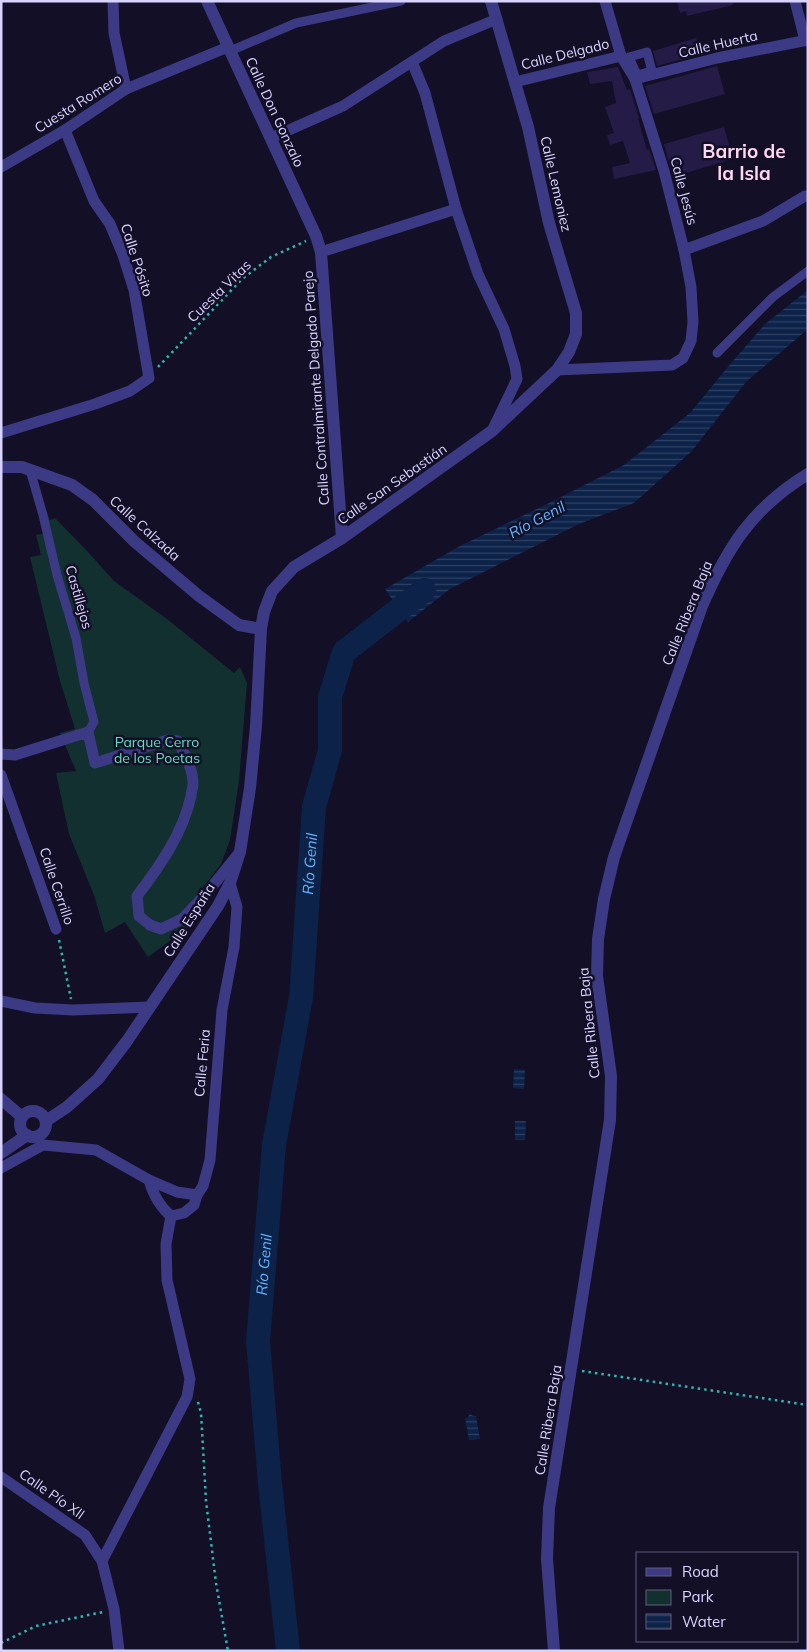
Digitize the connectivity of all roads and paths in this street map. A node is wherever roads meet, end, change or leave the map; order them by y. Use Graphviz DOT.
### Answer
graph roads {
  1 [pos="114,1"];
  2 [pos="207,1"];
  3 [pos="401,1"];
  4 [pos="491,1"];
  5 [pos="605,1"];
  6 [pos="795,1"];
  7 [pos="497,19"];
  8 [pos="806,40"];
  9 [pos="229,49"];
  10 [pos="621,56"];
  11 [pos="412,62"];
  12 [pos="635,79"];
  13 [pos="515,82"];
  14 [pos="126,89"];
  15 [pos="65,130"];
  16 [pos="271,138"];
  17 [pos="1,168"];
  18 [pos="805,196"];
  19 [pos="456,209"];
  20 [pos="316,236"];
  21 [pos="684,250"];
  22 [pos="321,252"];
  23 [pos="808,270"];
  24 [pos="717,352"];
  25 [pos="557,370"];
  26 [pos="149,378"];
  27 [pos="492,431"];
  28 [pos="1,433"];
  29 [pos="1,467"];
  30 [pos="30,470"];
  31 [pos="808,474"];
  32 [pos="342,538"];
  33 [pos="261,629"];
  34 [pos="88,732"];
  35 [pos="1,754"];
  36 [pos="1,775"];
  37 [pos="240,852"];
  38 [pos="230,883"];
  39 [pos="56,929"];
  40 [pos="1,1001"];
  41 [pos="150,1007"];
  42 [pos="73,1010"];
  43 [pos="1,1099"];
  44 [pos="22,1116"];
  45 [pos="46,1121"];
  46 [pos="27,1135"];
  47 [pos="1,1153"];
  48 [pos="1,1168"];
  49 [pos="149,1180"];
  50 [pos="198,1194"];
  51 [pos="172,1216"];
  52 [pos="571,1369"];
  53 [pos="190,1379"];
  54 [pos="808,1405"];
  55 [pos="1,1477"];
  56 [pos="102,1561"];
  57 [pos="114,1609"];
  58 [pos="1,1643"];
  59 [pos="118,1651"];
  60 [pos="228,1651"];
  61 [pos="554,1651"];
  1 -- 14 [label="street"];
  2 -- 9 [label="street, Calle Don Gonzalo"];
  3 -- 9 [label="street"];
  4 -- 7 [label="street, Calle Lemoniez"];
  5 -- 10 [label="street, Calle Jesús"];
  6 -- 8 [label="street"];
  7 -- 11 [label="street"];
  7 -- 13 [label="street, Calle Lemoniez"];
  8 -- 12 [label="street, Calle Huerta"];
  9 -- 14 [label="street, Cuesta Romero"];
  9 -- 16 [label="street, Calle Don Gonzalo"];
  10 -- 12 [label="street, Calle Jesús"];
  10 -- 13 [label="street, Calle Delgado"];
  11 -- 16 [label="street"];
  11 -- 19 [label="street"];
  12 -- 21 [label="street, Calle Jesús"];
  13 -- 25 [label="street, Calle Lemoniez"];
  14 -- 15 [label="street, Cuesta Romero"];
  15 -- 17 [label="street, Cuesta Romero"];
  15 -- 26 [label="street, Calle Pósito"];
  16 -- 20 [label="street, Calle Don Gonzalo"];
  18 -- 21 [label="street"];
  19 -- 22 [label="street"];
  19 -- 27 [label="street"];
  20 -- 22 [label="street, Calle Contralmirante Delgado Parejo"];
  20 -- 26 [label="path, Cuesta Vitas"];
  21 -- 25 [label="street, Calle Jesús"];
  22 -- 32 [label="street, Calle Contralmirante Delgado Parejo"];
  23 -- 24 [label="street"];
  25 -- 27 [label="street, Calle San Sebastián"];
  26 -- 28 [label="street"];
  27 -- 32 [label="street, Calle San Sebastián"];
  29 -- 30 [label="street, Calle Calzada"];
  30 -- 33 [label="street, Calle Calzada"];
  30 -- 34 [label="street, Castillejos"];
  31 -- 52 [label="street, Calle Ribera Baja"];
  32 -- 33 [label="street, Calle San Sebastián"];
  33 -- 37 [label="street, Calle España"];
  34 -- 35 [label="street"];
  34 -- 37 [label="street"];
  36 -- 39 [label="street, Calle Cerrillo"];
  37 -- 38 [label="street, Calle España"];
  38 -- 41 [label="street, Calle España"];
  38 -- 50 [label="street, Calle Feria"];
  39 -- 42 [label="path, Calle Cerrillo"];
  40 -- 42 [label="street"];
  41 -- 42 [label="street"];
  41 -- 45 [label="street, Calle España"];
  43 -- 44 [label="street"];
  44 -- 45 [label="street"];
  44 -- 46 [label="street"];
  45 -- 46 [label="street"];
  46 -- 47 [label="street"];
  48 -- 49 [label="street"];
  49 -- 50 [label="street"];
  49 -- 51 [label="street"];
  50 -- 51 [label="street, Calle Feria"];
  51 -- 53 [label="street"];
  52 -- 54 [label="path"];
  52 -- 61 [label="street, Calle Ribera Baja"];
  53 -- 56 [label="street"];
  53 -- 60 [label="path"];
  55 -- 56 [label="street, Calle Pío XII"];
  56 -- 57 [label="street, Calle Pío XII"];
  57 -- 58 [label="path"];
  57 -- 59 [label="street, Calle Pío XII"];
}
